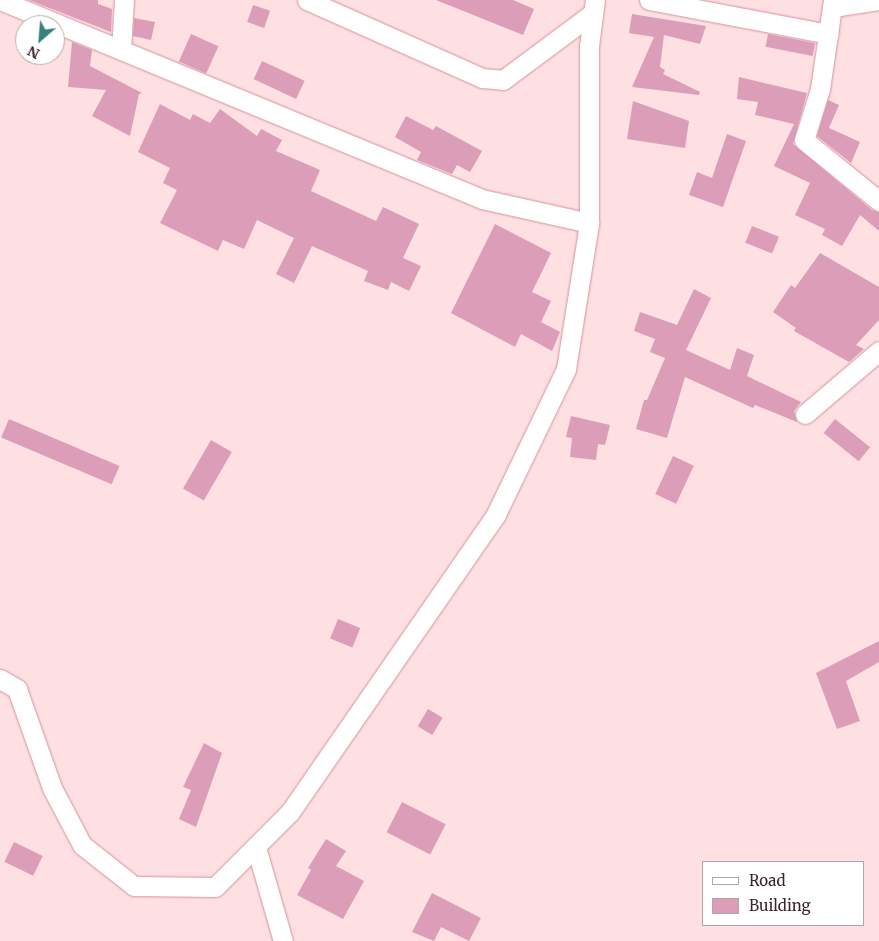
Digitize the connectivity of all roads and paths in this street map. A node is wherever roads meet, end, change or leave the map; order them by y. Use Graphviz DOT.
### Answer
graph roads {
  1 [pos="0,0"];
  2 [pos="124,0"];
  3 [pos="307,0"];
  4 [pos="649,0"];
  5 [pos="879,0"];
  6 [pos="833,3"];
  7 [pos="594,7"];
  8 [pos="829,34"];
  9 [pos="121,50"];
  10 [pos="879,201"];
  11 [pos="589,223"];
  12 [pos="879,351"];
  13 [pos="805,414"];
  14 [pos="0,679"];
  15 [pos="256,847"];
  16 [pos="283,941"];
  1 -- 9 [label="street"];
  2 -- 9 [label="street"];
  3 -- 7 [label="street"];
  4 -- 8 [label="street"];
  5 -- 6 [label="street"];
  6 -- 8 [label="street"];
  7 -- 11 [label="street"];
  8 -- 10 [label="street"];
  9 -- 11 [label="street"];
  11 -- 15 [label="street"];
  12 -- 13 [label="street"];
  14 -- 15 [label="street"];
  15 -- 16 [label="street"];
}
